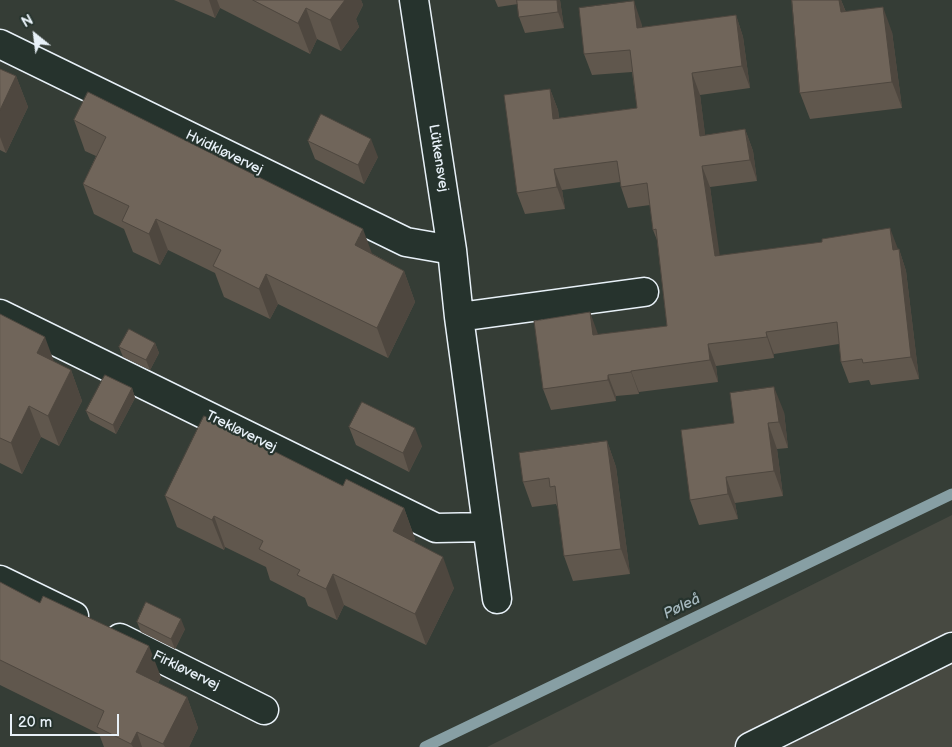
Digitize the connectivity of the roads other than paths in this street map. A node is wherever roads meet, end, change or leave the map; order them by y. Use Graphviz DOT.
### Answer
graph roads {
  1 [pos="414,0"];
  2 [pos="0,44"];
  3 [pos="452,250"];
  4 [pos="644,292"];
  5 [pos="0,314"];
  6 [pos="459,317"];
  7 [pos="486,528"];
  8 [pos="0,580"];
  9 [pos="497,599"];
  10 [pos="952,647"];
  11 [pos="264,710"];
  12 [pos="750,747"];
  1 -- 3 [label="street, Lütkensvej"];
  2 -- 3 [label="street, Hvidkløvervej"];
  3 -- 6 [label="street, Lütkensvej"];
  4 -- 6 [label="street"];
  5 -- 7 [label="street, Trekløvervej"];
  6 -- 7 [label="street, Lütkensvej"];
  7 -- 9 [label="street, Lütkensvej"];
  8 -- 11 [label="street, Firkløvervej"];
  10 -- 12 [label="street"];
}
